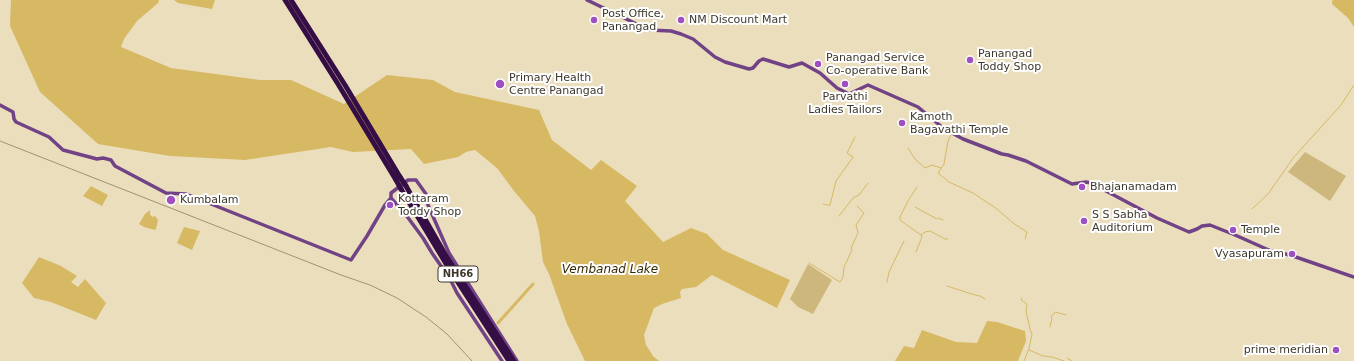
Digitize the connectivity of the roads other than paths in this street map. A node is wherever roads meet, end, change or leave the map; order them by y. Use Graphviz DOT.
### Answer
graph roads {
  1 [pos="285,0"];
  2 [pos="291,0"];
  3 [pos="587,0"];
  4 [pos="0,105"];
  5 [pos="390,164"];
  6 [pos="403,186"];
  7 [pos="391,198"];
  8 [pos="1354,277"];
  9 [pos="468,304"];
  10 [pos="502,361"];
  11 [pos="509,361"];
  12 [pos="514,361"];
  13 [pos="517,361"];
  1 -- 5 [label="highway, NH66"];
  2 -- 5 [label="highway, NH66"];
  3 -- 8 [label="street"];
  4 -- 7 [label="street"];
  5 -- 6 [label="highway, NH66, bridge"];
  6 -- 7 [label="street"];
  6 -- 9 [label="highway, NH66"];
  6 -- 12 [label="highway, NH66"];
  6 -- 13 [label="street"];
  7 -- 9 [label="street"];
  9 -- 10 [label="street"];
  9 -- 11 [label="highway, NH66"];
}
